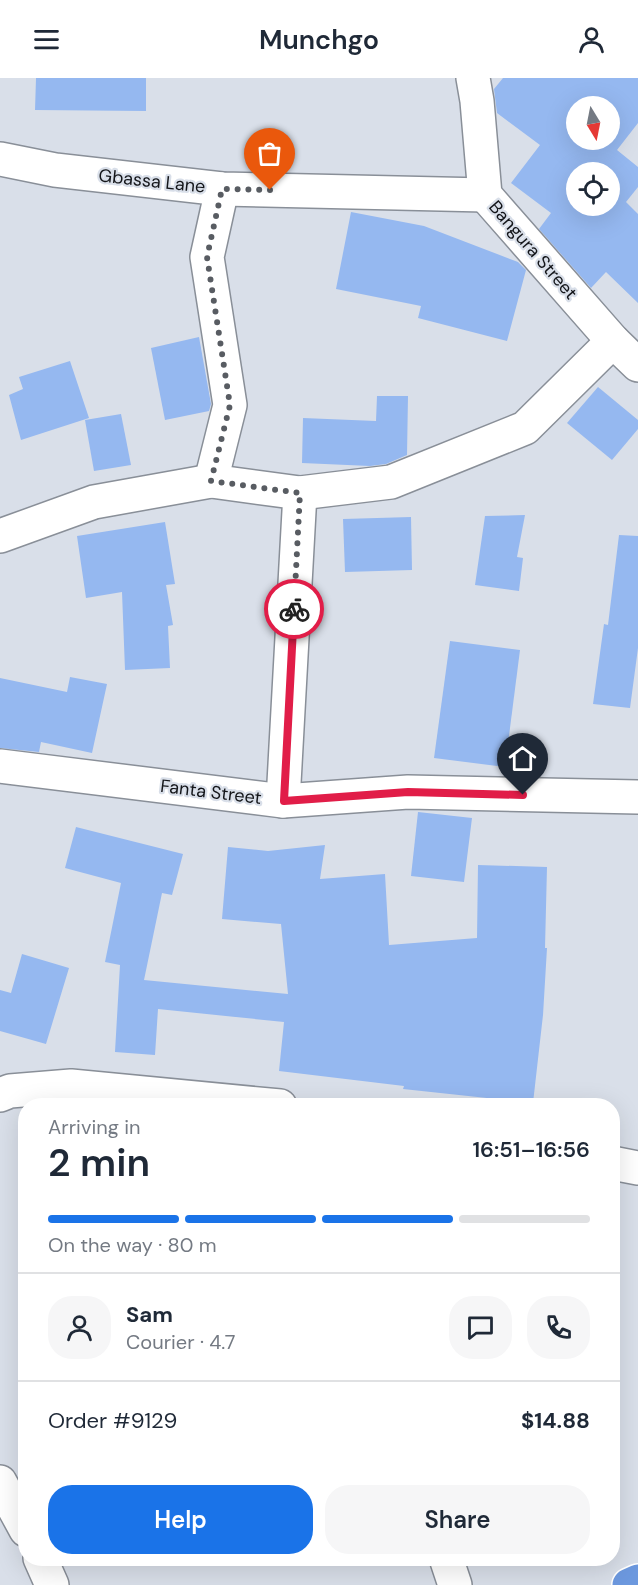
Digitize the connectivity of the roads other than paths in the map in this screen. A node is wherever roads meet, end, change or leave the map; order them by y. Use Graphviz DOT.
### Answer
graph roads {
  1 [pos="473,78"];
  2 [pos="0,159"];
  3 [pos="222,189"];
  4 [pos="485,195"];
  5 [pos="613,341"];
  6 [pos="638,365"];
  7 [pos="211,481"];
  8 [pos="300,493"];
  9 [pos="0,536"];
  10 [pos="0,766"];
  11 [pos="638,797"];
  12 [pos="284,801"];
  13 [pos="0,1095"];
  14 [pos="197,1098"];
  15 [pos="620,1165"];
  16 [pos="638,1168"];
  17 [pos="0,1482"];
  18 [pos="18,1515"];
  19 [pos="44,1566"];
  20 [pos="449,1566"];
  21 [pos="638,1581"];
  22 [pos="52,1585"];
  23 [pos="455,1585"];
  24 [pos="629,1585"];
  1 -- 4 [label="street, Bangura Street"];
  2 -- 3 [label="street, Gbassa Lane"];
  3 -- 4 [label="street, Gbassa Lane"];
  3 -- 7 [label="street"];
  4 -- 5 [label="street, Bangura Street"];
  5 -- 6 [label="street, Bangura Street"];
  5 -- 8 [label="street"];
  7 -- 8 [label="street"];
  7 -- 9 [label="street"];
  8 -- 12 [label="street"];
  10 -- 12 [label="street, Fanta Street"];
  11 -- 12 [label="street, Fanta Street"];
  13 -- 14 [label="street"];
  15 -- 16 [label="street"];
  17 -- 18 [label="street"];
  19 -- 22 [label="street"];
  20 -- 23 [label="street"];
  21 -- 24 [label="highway"];
}
